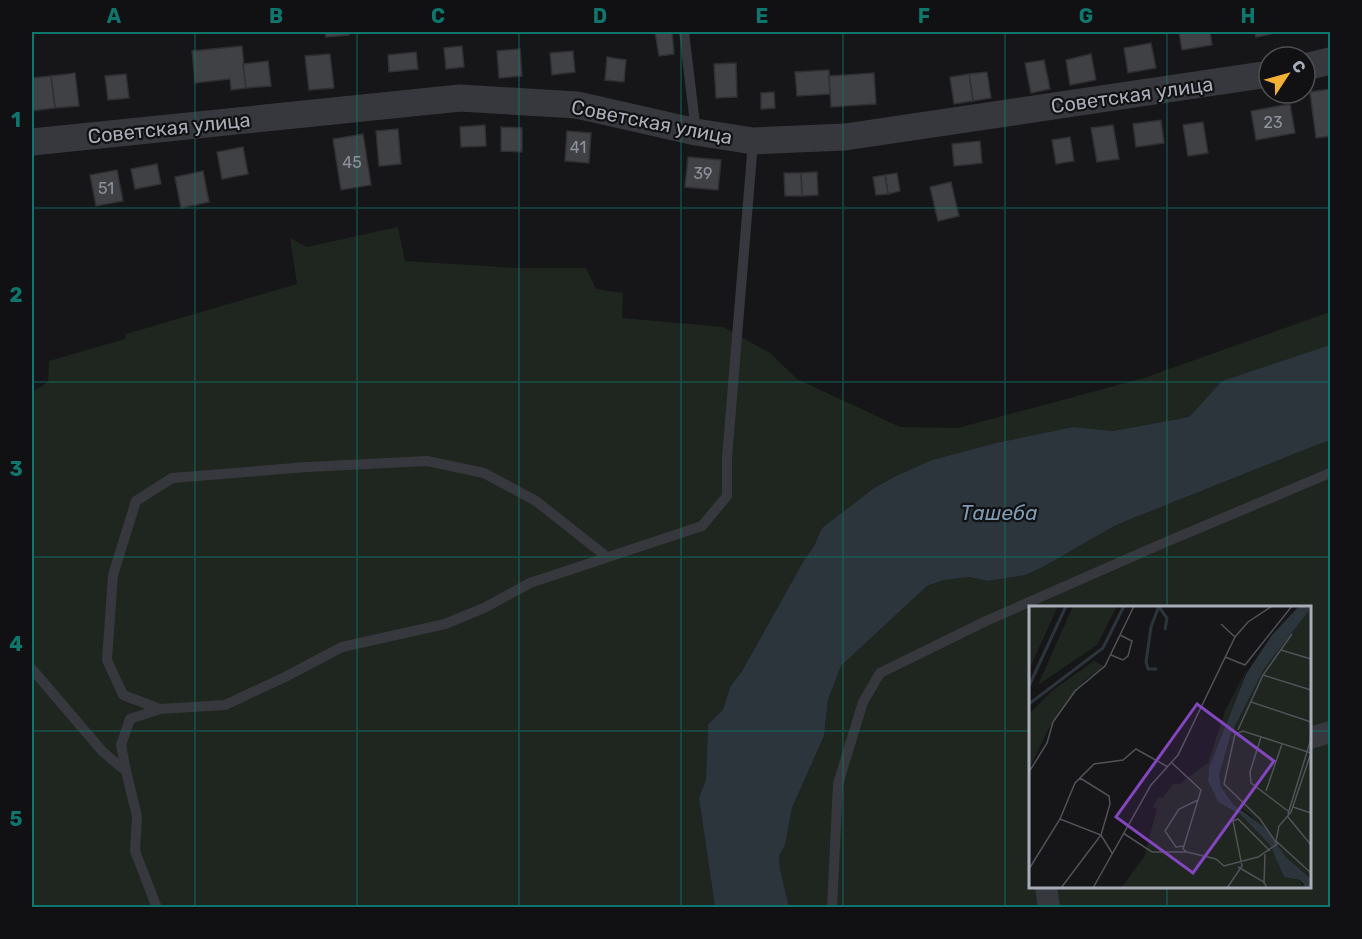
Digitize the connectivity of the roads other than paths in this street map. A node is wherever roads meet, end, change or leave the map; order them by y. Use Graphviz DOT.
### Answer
graph roads {
  1 [pos="684,32"];
  2 [pos="1257,76"];
  3 [pos="696,132"];
  4 [pos="753,141"];
  5 [pos="32,142"];
  6 [pos="1330,474"];
  7 [pos="607,558"];
  8 [pos="32,669"];
  9 [pos="160,709"];
  10 [pos="1330,732"];
  11 [pos="1311,738"];
  12 [pos="126,771"];
  13 [pos="1046,888"];
  14 [pos="157,908"];
  15 [pos="832,908"];
  16 [pos="1049,908"];
  1 -- 3 [label="lane"];
  2 -- 4 [label="street, Советская улица"];
  3 -- 4 [label="street, Советская улица"];
  3 -- 5 [label="street, Советская улица"];
  4 -- 7 [label="lane"];
  6 -- 15 [label="lane"];
  7 -- 9 [label="lane"];
  7 -- 9 [label="lane"];
  8 -- 12 [label="lane"];
  9 -- 12 [label="lane"];
  10 -- 11 [label="street"];
  12 -- 14 [label="lane"];
  13 -- 16 [label="street"];
}
